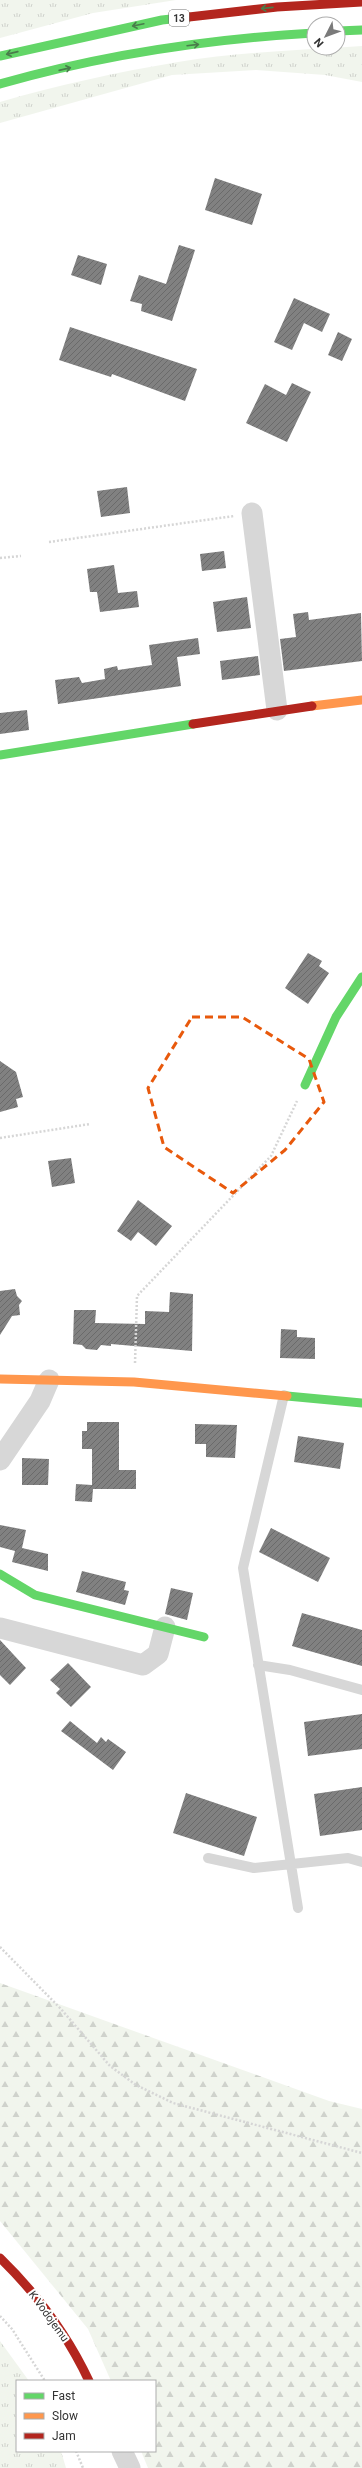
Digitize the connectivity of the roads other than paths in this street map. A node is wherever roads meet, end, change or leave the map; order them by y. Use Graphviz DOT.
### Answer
graph roads {
  1 [pos="362,2"];
  2 [pos="362,30"];
  3 [pos="346,31"];
  4 [pos="306,32"];
  5 [pos="0,56"];
  6 [pos="0,84"];
  7 [pos="252,513"];
  8 [pos="362,700"];
  9 [pos="278,710"];
  10 [pos="0,755"];
  11 [pos="362,977"];
  12 [pos="305,1085"];
  13 [pos="0,1378"];
  14 [pos="49,1380"];
  15 [pos="284,1395"];
  16 [pos="362,1403"];
  17 [pos="0,1460"];
  18 [pos="0,1574"];
  19 [pos="165,1627"];
  20 [pos="0,1628"];
  21 [pos="204,1637"];
  22 [pos="258,1665"];
  23 [pos="362,1690"];
  24 [pos="362,1856"];
  25 [pos="208,1858"];
  26 [pos="348,1858"];
  27 [pos="362,1862"];
  28 [pos="291,1863"];
  29 [pos="298,1908"];
  30 [pos="0,2258"];
  31 [pos="89,2380"];
  32 [pos="122,2452"];
  33 [pos="130,2468"];
  1 -- 5 [label="main road, 13, one-way"];
  2 -- 3 [label="main road"];
  6 -- 4 [label="main road, one-way"];
  7 -- 9 [label="street"];
  8 -- 9 [label="main road"];
  9 -- 10 [label="main road"];
  11 -- 12 [label="main road"];
  13 -- 14 [label="main road"];
  14 -- 15 [label="main road"];
  14 -- 17 [label="street"];
  15 -- 16 [label="main road"];
  15 -- 22 [label="lane"];
  18 -- 19 [label="main road"];
  19 -- 20 [label="street"];
  19 -- 21 [label="main road"];
  22 -- 23 [label="lane"];
  22 -- 28 [label="lane"];
  24 -- 26 [label="lane"];
  25 -- 28 [label="lane"];
  26 -- 27 [label="lane"];
  26 -- 28 [label="lane"];
  28 -- 29 [label="lane"];
  30 -- 31 [label="main road, K Vodojemu"];
  32 -- 33 [label="street"];
}
